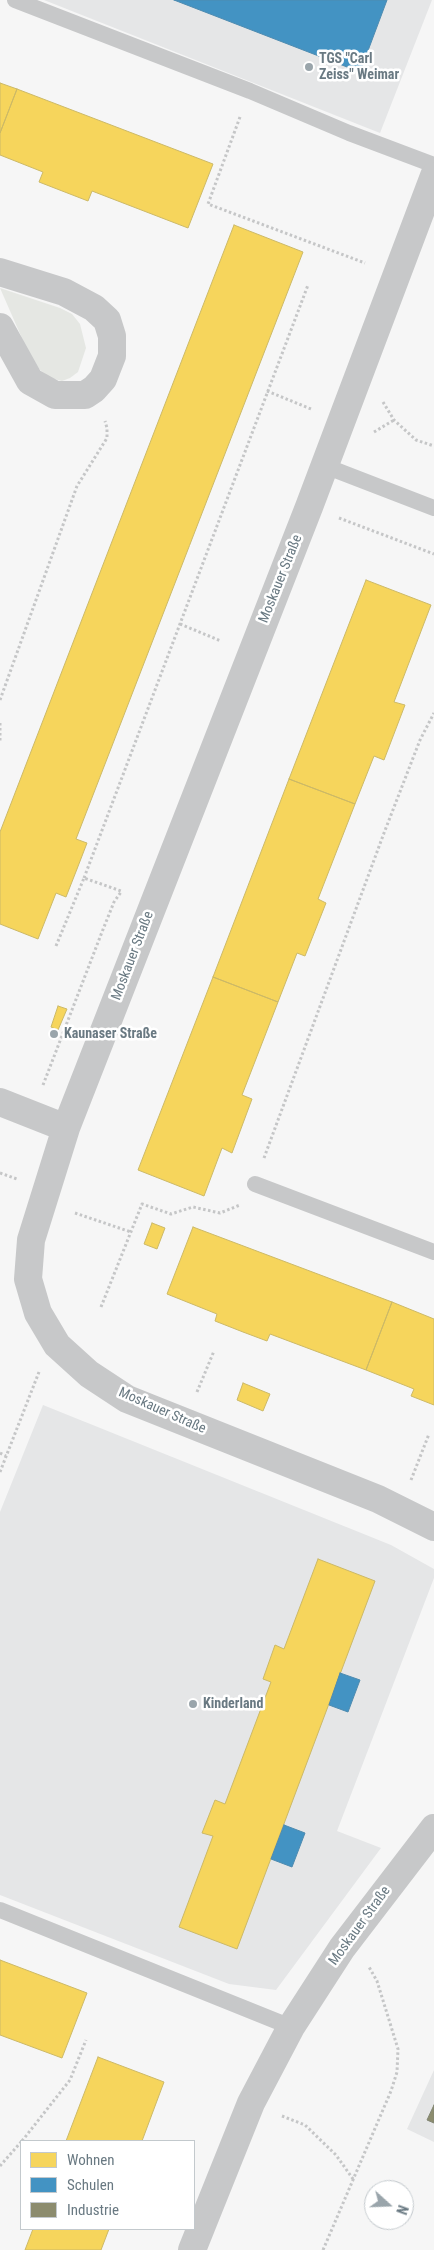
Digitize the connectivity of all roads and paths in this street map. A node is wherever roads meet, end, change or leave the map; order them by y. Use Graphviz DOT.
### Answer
graph roads {
  1 [pos="15,0"];
  2 [pos="250,91"];
  3 [pos="434,165"];
  4 [pos="434,176"];
  5 [pos="366,264"];
  6 [pos="0,272"];
  7 [pos="308,285"];
  8 [pos="0,327"];
  9 [pos="361,370"];
  10 [pos="267,391"];
  11 [pos="104,419"];
  12 [pos="342,421"];
  13 [pos="434,446"];
  14 [pos="325,466"];
  15 [pos="309,507"];
  16 [pos="434,508"];
  17 [pos="434,554"];
  18 [pos="180,624"];
  19 [pos="252,652"];
  20 [pos="0,700"];
  21 [pos="434,713"];
  22 [pos="0,723"];
  23 [pos="0,743"];
  24 [pos="84,878"];
  25 [pos="121,891"];
  26 [pos="56,946"];
  27 [pos="0,1102"];
  28 [pos="66,1128"];
  29 [pos="255,1184"];
  30 [pos="42,1201"];
  31 [pos="131,1232"];
  32 [pos="434,1252"];
  33 [pos="101,1307"];
  34 [pos="57,1346"];
  35 [pos="214,1351"];
  36 [pos="185,1422"];
  37 [pos="429,1434"];
  38 [pos="0,1453"];
  39 [pos="6,1456"];
  40 [pos="0,1472"];
  41 [pos="399,1510"];
  42 [pos="434,1527"];
  43 [pos="434,1828"];
  44 [pos="0,1910"];
  45 [pos="342,1948"];
  46 [pos="290,2027"];
  47 [pos="86,2040"];
  48 [pos="306,2125"];
  49 [pos="24,2140"];
  50 [pos="20,2144"];
  51 [pos="0,2166"];
  52 [pos="353,2179"];
  53 [pos="192,2250"];
  54 [pos="323,2250"];
  1 -- 2 [label="lane"];
  2 -- 3 [label="lane"];
  2 -- 5 [label="path"];
  4 -- 9 [label="street, Moskauer Straße"];
  6 -- 8 [label="street"];
  7 -- 10 [label="path"];
  9 -- 12 [label="street, Moskauer Straße"];
  9 -- 13 [label="path"];
  10 -- 12 [label="path"];
  10 -- 18 [label="path"];
  11 -- 20 [label="path"];
  12 -- 14 [label="street, Moskauer Straße"];
  14 -- 15 [label="street, Moskauer Straße"];
  14 -- 16 [label="lane"];
  15 -- 17 [label="path"];
  15 -- 19 [label="street, Moskauer Straße"];
  18 -- 19 [label="path"];
  18 -- 24 [label="path"];
  19 -- 28 [label="street, Moskauer Straße"];
  21 -- 29 [label="path"];
  22 -- 23 [label="path"];
  24 -- 25 [label="path"];
  24 -- 26 [label="path"];
  27 -- 28 [label="street"];
  28 -- 30 [label="street, Moskauer Straße"];
  29 -- 31 [label="path"];
  29 -- 32 [label="lane"];
  30 -- 31 [label="path"];
  30 -- 34 [label="street, Moskauer Straße"];
  31 -- 33 [label="path"];
  34 -- 36 [label="street, Moskauer Straße"];
  34 -- 39 [label="path"];
  35 -- 36 [label="path"];
  36 -- 41 [label="street, Moskauer Straße"];
  37 -- 41 [label="path"];
  38 -- 39 [label="path"];
  39 -- 40 [label="path"];
  41 -- 42 [label="street, Moskauer Straße"];
  43 -- 45 [label="street, Moskauer Straße"];
  44 -- 46 [label="lane"];
  45 -- 46 [label="street, Moskauer Straße"];
  45 -- 52 [label="path"];
  46 -- 53 [label="street, Moskauer Straße"];
  47 -- 49 [label="path"];
  48 -- 52 [label="path"];
  50 -- 51 [label="path"];
  52 -- 54 [label="path"];
}
